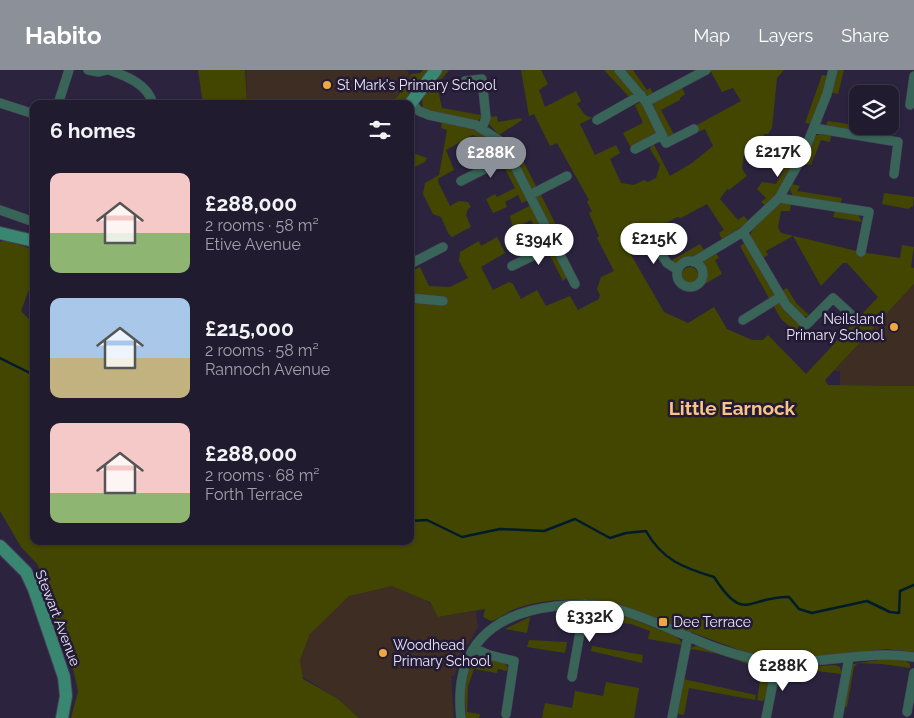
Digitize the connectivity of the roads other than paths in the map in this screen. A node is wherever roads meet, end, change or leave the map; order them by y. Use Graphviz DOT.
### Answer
graph roads {
  1 [pos="69,70"];
  2 [pos="88,70"];
  3 [pos="108,70"];
  4 [pos="436,70"];
  5 [pos="619,70"];
  6 [pos="706,70"];
  7 [pos="834,70"];
  8 [pos="914,76"];
  9 [pos="465,82"];
  10 [pos="644,99"];
  11 [pos="59,100"];
  12 [pos="151,100"];
  13 [pos="413,100"];
  14 [pos="0,103"];
  15 [pos="910,105"];
  16 [pos="414,108"];
  17 [pos="30,113"];
  18 [pos="597,120"];
  19 [pos="482,128"];
  20 [pos="814,128"];
  21 [pos="694,130"];
  22 [pos="662,135"];
  23 [pos="636,149"];
  24 [pos="510,156"];
  25 [pos="894,174"];
  26 [pos="567,176"];
  27 [pos="461,181"];
  28 [pos="530,195"];
  29 [pos="779,198"];
  30 [pos="0,210"];
  31 [pos="30,221"];
  32 [pos="743,232"];
  33 [pos="0,233"];
  34 [pos="649,236"];
  35 [pos="30,241"];
  36 [pos="555,245"];
  37 [pos="443,247"];
  38 [pos="861,252"];
  39 [pos="414,262"];
  40 [pos="694,262"];
  41 [pos="512,266"];
  42 [pos="678,270"];
  43 [pos="575,284"];
  44 [pos="780,297"];
  45 [pos="414,298"];
  46 [pos="443,301"];
  47 [pos="744,320"];
  48 [pos="857,320"];
  49 [pos="1,551"];
  50 [pos="585,604"];
  51 [pos="688,636"];
  52 [pos="474,648"];
  53 [pos="914,657"];
  54 [pos="849,658"];
  55 [pos="776,662"];
  56 [pos="914,673"];
  57 [pos="572,677"];
  58 [pos="908,712"];
  59 [pos="506,714"];
  60 [pos="61,715"];
  61 [pos="461,718"];
  62 [pos="672,718"];
  63 [pos="766,718"];
  64 [pos="838,718"];
  1 -- 11 [label="street"];
  2 -- 3 [label="street"];
  3 -- 12 [label="street"];
  4 -- 13 [label="street"];
  5 -- 10 [label="street"];
  6 -- 10 [label="street"];
  7 -- 20 [label="street"];
  8 -- 15 [label="street"];
  9 -- 19 [label="street"];
  10 -- 18 [label="street"];
  10 -- 22 [label="street"];
  14 -- 17 [label="street"];
  16 -- 19 [label="street"];
  19 -- 24 [label="street"];
  20 -- 25 [label="street"];
  20 -- 29 [label="street"];
  21 -- 22 [label="street"];
  22 -- 23 [label="street"];
  24 -- 27 [label="street"];
  24 -- 28 [label="street"];
  26 -- 28 [label="street"];
  28 -- 36 [label="street"];
  29 -- 32 [label="street"];
  29 -- 38 [label="street"];
  30 -- 31 [label="street"];
  32 -- 40 [label="street"];
  32 -- 44 [label="street"];
  33 -- 35 [label="street"];
  34 -- 42 [label="street"];
  36 -- 41 [label="street"];
  36 -- 43 [label="street"];
  37 -- 39 [label="street"];
  40 -- 42 [label="street"];
  40 -- 42 [label="street"];
  44 -- 47 [label="street"];
  44 -- 48 [label="street"];
  45 -- 46 [label="street"];
  49 -- 60 [label="street, Stewart Avenue"];
  50 -- 51 [label="street"];
  50 -- 52 [label="street"];
  50 -- 57 [label="street"];
  51 -- 55 [label="street"];
  51 -- 62 [label="street"];
  52 -- 59 [label="street"];
  52 -- 61 [label="street"];
  53 -- 54 [label="street"];
  54 -- 55 [label="street"];
  54 -- 64 [label="street"];
  55 -- 63 [label="street"];
  56 -- 58 [label="street"];
}
